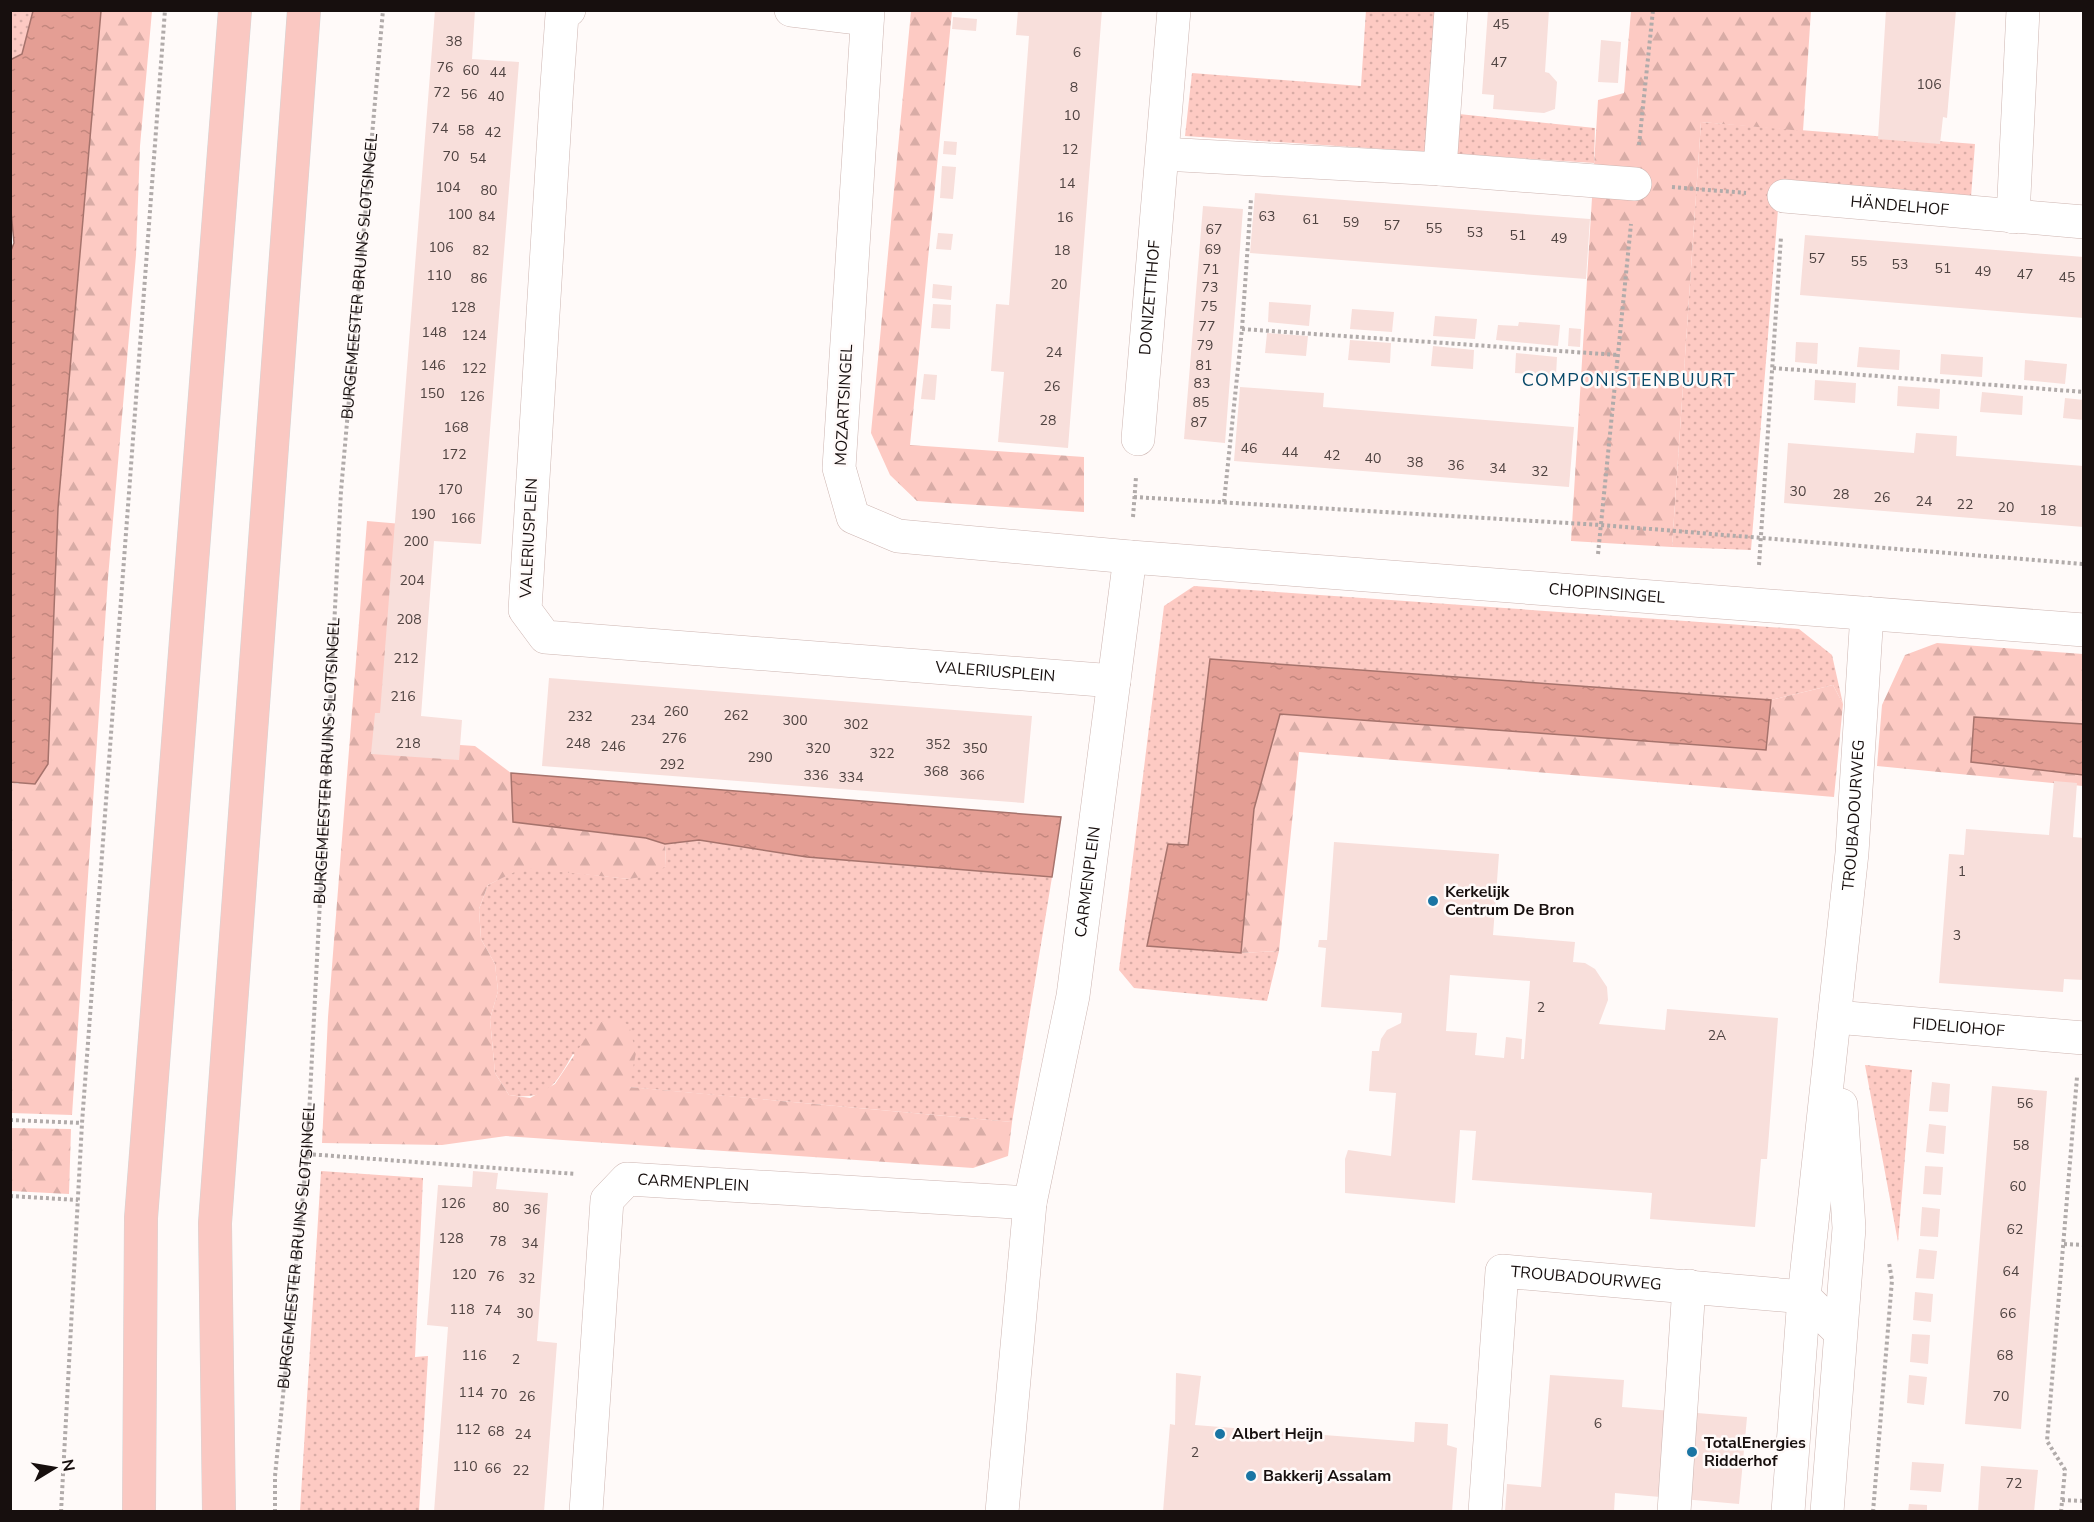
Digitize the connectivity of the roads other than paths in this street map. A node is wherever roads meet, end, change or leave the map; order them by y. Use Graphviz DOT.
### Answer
graph roads {
  1 [pos="235,10"];
  2 [pos="304,10"];
  3 [pos="569,10"];
  4 [pos="791,10"];
  5 [pos="1174,10"];
  6 [pos="1450,10"];
  7 [pos="2023,10"];
  8 [pos="868,15"];
  9 [pos="1163,154"];
  10 [pos="1440,169"];
  11 [pos="1635,184"];
  12 [pos="1784,196"];
  13 [pos="2013,217"];
  14 [pos="2084,222"];
  15 [pos="1138,438"];
  16 [pos="1130,557"];
  17 [pos="1867,613"];
  18 [pos="2084,630"];
  19 [pos="1114,681"];
  20 [pos="1834,1017"];
  21 [pos="2082,1038"];
  22 [pos="1030,1203"];
  23 [pos="1689,1286"];
  24 [pos="1803,1297"];
  25 [pos="1840,1332"];
  26 [pos="139,1512"];
  27 [pos="219,1512"];
  28 [pos="586,1512"];
  29 [pos="1002,1512"];
  30 [pos="1485,1512"];
  31 [pos="1674,1512"];
  32 [pos="1788,1512"];
  33 [pos="1827,1512"];
  1 -- 26 [label="main road"];
  2 -- 27 [label="main road"];
  3 -- 19 [label="street, VALERIUSPLEIN"];
  4 -- 8 [label="street"];
  5 -- 9 [label="street, DONIZETTIHOF"];
  6 -- 10 [label="street"];
  7 -- 13 [label="street"];
  8 -- 16 [label="street, MOZARTSINGEL"];
  9 -- 10 [label="street"];
  9 -- 15 [label="street, DONIZETTIHOF"];
  10 -- 11 [label="street"];
  12 -- 13 [label="street, HÄNDELHOF"];
  13 -- 14 [label="street, HÄNDELHOF"];
  16 -- 17 [label="street, CHOPINSINGEL"];
  16 -- 19 [label="street, CARMENPLEIN"];
  17 -- 18 [label="street, CHOPINSINGEL"];
  17 -- 20 [label="street, TROUBADOURWEG"];
  19 -- 22 [label="street, CARMENPLEIN"];
  20 -- 21 [label="street, FIDELIOHOF"];
  20 -- 24 [label="street, TROUBADOURWEG"];
  20 -- 25 [label="street, TROUBADOURWEG"];
  22 -- 28 [label="street, CARMENPLEIN"];
  22 -- 29 [label="street, CARMENPLEIN"];
  23 -- 24 [label="street, TROUBADOURWEG"];
  23 -- 30 [label="street, TROUBADOURWEG"];
  23 -- 31 [label="street"];
  24 -- 25 [label="street"];
  24 -- 32 [label="street, TROUBADOURWEG"];
  25 -- 33 [label="street, TROUBADOURWEG"];
}
